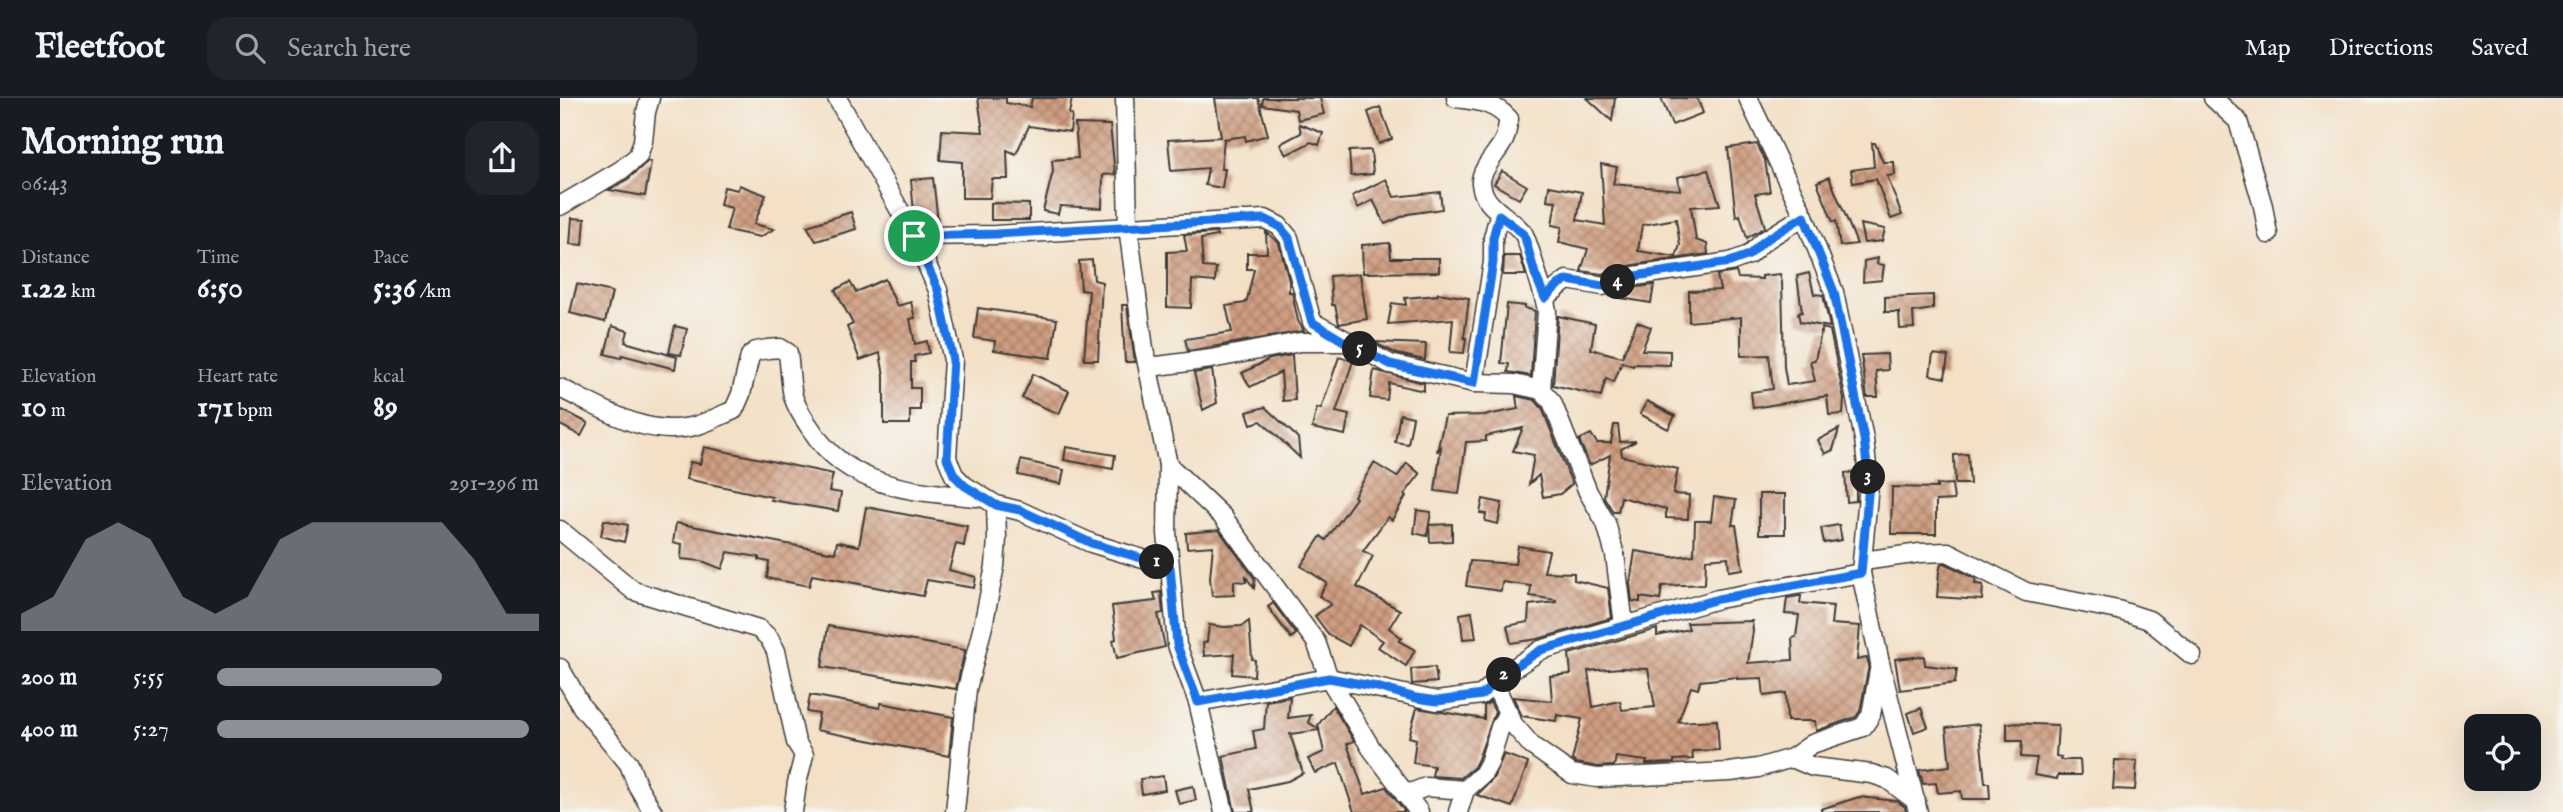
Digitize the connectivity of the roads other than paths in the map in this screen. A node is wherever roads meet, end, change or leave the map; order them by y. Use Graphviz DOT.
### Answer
graph roads {
  1 [pos="650,98"];
  2 [pos="837,98"];
  3 [pos="1125,98"];
  4 [pos="1456,98"];
  5 [pos="1748,98"];
  6 [pos="2213,98"];
  7 [pos="560,206"];
  8 [pos="1499,215"];
  9 [pos="1804,216"];
  10 [pos="1128,226"];
  11 [pos="2268,234"];
  12 [pos="914,236"];
  13 [pos="1545,298"];
  14 [pos="1345,342"];
  15 [pos="1150,367"];
  16 [pos="1474,383"];
  17 [pos="560,388"];
  18 [pos="1541,390"];
  19 [pos="1168,465"];
  20 [pos="990,501"];
  21 [pos="560,530"];
  22 [pos="1170,567"];
  23 [pos="1862,567"];
  24 [pos="1624,625"];
  25 [pos="2192,655"];
  26 [pos="1880,663"];
  27 [pos="560,668"];
  28 [pos="1329,678"];
  29 [pos="1494,683"];
  30 [pos="1198,702"];
  31 [pos="1508,712"];
  32 [pos="1792,758"];
  33 [pos="1465,790"];
  34 [pos="1405,795"];
  35 [pos="1917,806"];
  36 [pos="653,812"];
  37 [pos="793,812"];
  38 [pos="955,812"];
  39 [pos="1224,812"];
  40 [pos="1419,812"];
  41 [pos="1458,812"];
  1 -- 7 [label="street"];
  2 -- 12 [label="street"];
  3 -- 10 [label="street"];
  4 -- 8 [label="street"];
  5 -- 9 [label="street"];
  6 -- 11 [label="street"];
  8 -- 13 [label="street"];
  8 -- 16 [label="street"];
  9 -- 13 [label="street"];
  9 -- 23 [label="street"];
  10 -- 12 [label="street"];
  10 -- 14 [label="street"];
  10 -- 15 [label="street"];
  12 -- 20 [label="street"];
  13 -- 18 [label="street"];
  14 -- 15 [label="street"];
  14 -- 16 [label="street"];
  15 -- 19 [label="street"];
  16 -- 18 [label="street"];
  17 -- 20 [label="street"];
  18 -- 24 [label="street"];
  19 -- 22 [label="street"];
  19 -- 28 [label="street"];
  20 -- 22 [label="street"];
  20 -- 38 [label="street"];
  21 -- 37 [label="street"];
  22 -- 30 [label="street"];
  23 -- 24 [label="street"];
  23 -- 25 [label="street"];
  23 -- 26 [label="street"];
  24 -- 29 [label="street"];
  26 -- 32 [label="street"];
  26 -- 35 [label="street"];
  27 -- 36 [label="street"];
  28 -- 29 [label="street"];
  28 -- 30 [label="street"];
  28 -- 34 [label="street"];
  29 -- 31 [label="street"];
  30 -- 39 [label="street"];
  31 -- 32 [label="street"];
  31 -- 33 [label="street"];
  32 -- 35 [label="street"];
  33 -- 34 [label="street"];
  33 -- 41 [label="street"];
  34 -- 40 [label="street"];
}
